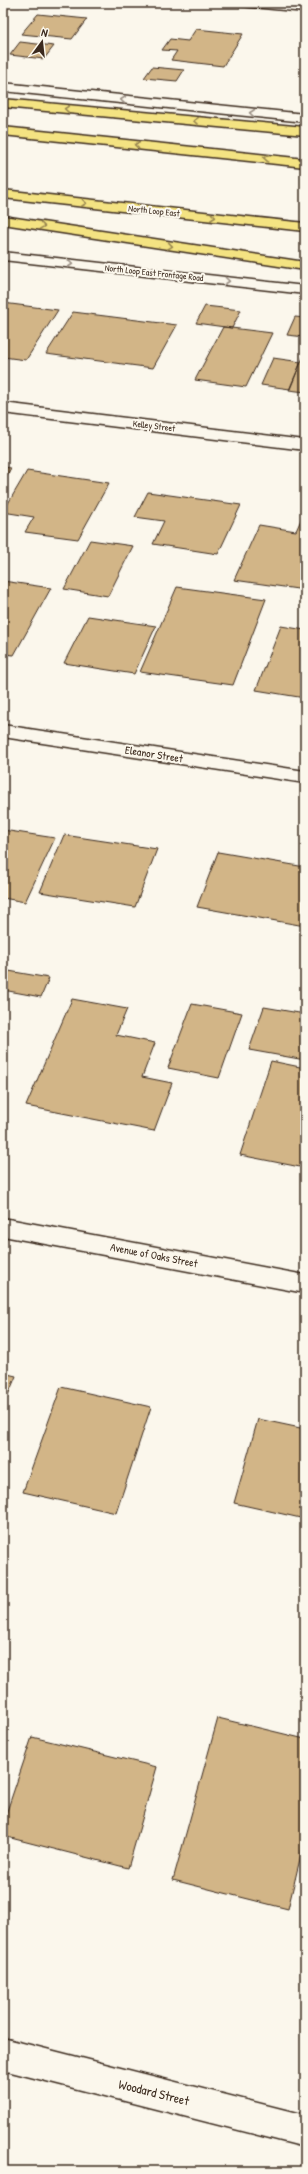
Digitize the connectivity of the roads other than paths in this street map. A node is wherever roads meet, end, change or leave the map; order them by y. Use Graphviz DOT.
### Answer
graph roads {
  1 [pos="240,3"];
  2 [pos="305,9"];
  3 [pos="3,88"];
  4 [pos="3,104"];
  5 [pos="305,118"];
  6 [pos="3,131"];
  7 [pos="305,131"];
  8 [pos="305,163"];
  9 [pos="3,194"];
  10 [pos="3,220"];
  11 [pos="305,227"];
  12 [pos="3,256"];
  13 [pos="305,266"];
  14 [pos="305,290"];
  15 [pos="3,408"];
  16 [pos="305,445"];
  17 [pos="3,731"];
  18 [pos="305,777"];
  19 [pos="3,1227"];
  20 [pos="305,1284"];
  21 [pos="3,2054"];
  22 [pos="305,2130"];
  1 -- 2 [label="street"];
  5 -- 3 [label="street, one-way"];
  7 -- 4 [label="highway, one-way"];
  8 -- 6 [label="highway, one-way"];
  9 -- 11 [label="highway, North Loop East, one-way"];
  10 -- 13 [label="highway, one-way"];
  12 -- 14 [label="street, North Loop East Frontage Road, one-way"];
  15 -- 16 [label="street, Kelley Street"];
  17 -- 18 [label="street, Eleanor Street"];
  19 -- 20 [label="street, Avenue of Oaks Street"];
  21 -- 22 [label="street, Woodard Street"];
}
